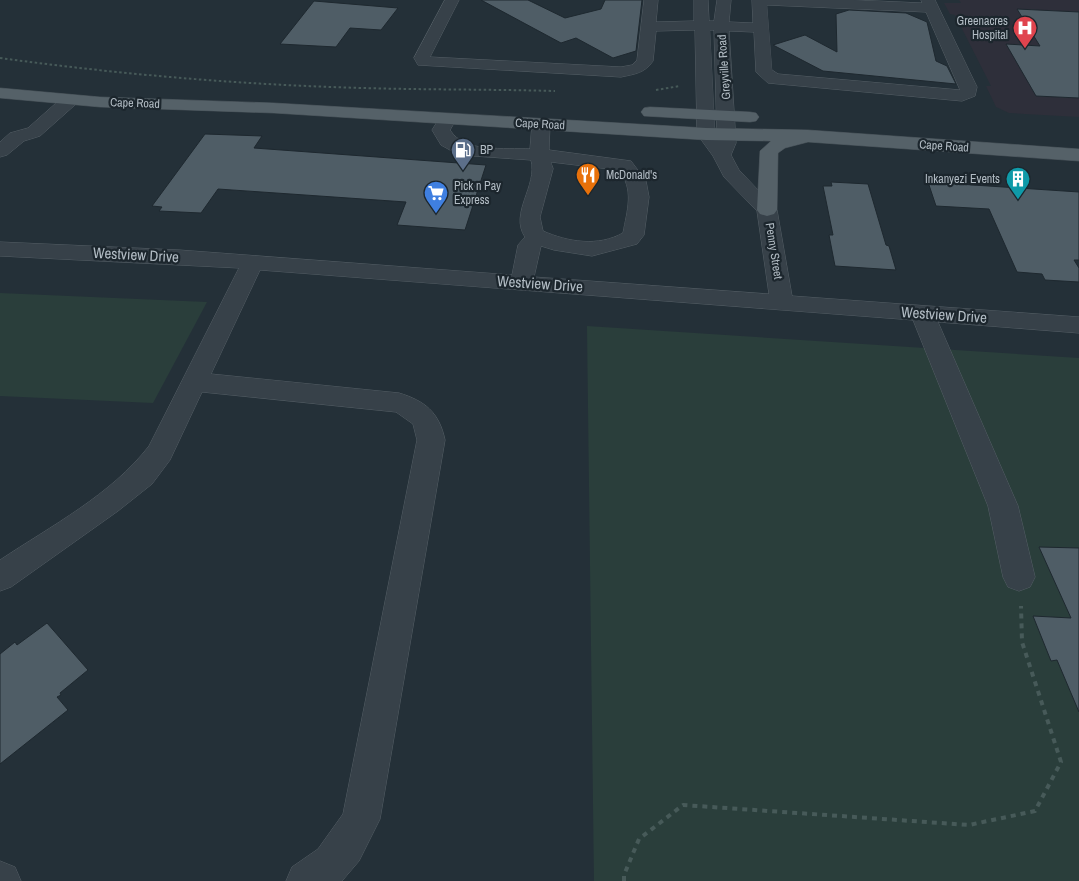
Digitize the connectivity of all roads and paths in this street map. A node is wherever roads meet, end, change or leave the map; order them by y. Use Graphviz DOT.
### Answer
graph roads {
  1 [pos="452,0"];
  2 [pos="651,0"];
  3 [pos="701,0"];
  4 [pos="724,0"];
  5 [pos="760,0"];
  6 [pos="930,4"];
  7 [pos="703,25"];
  8 [pos="648,26"];
  9 [pos="721,26"];
  10 [pos="761,28"];
  11 [pos="0,58"];
  12 [pos="0,76"];
  13 [pos="42,80"];
  14 [pos="680,86"];
  15 [pos="151,87"];
  16 [pos="653,90"];
  17 [pos="561,92"];
  18 [pos="0,93"];
  19 [pos="70,100"];
  20 [pos="571,109"];
  21 [pos="629,111"];
  22 [pos="706,114"];
  23 [pos="448,118"];
  24 [pos="541,124"];
  25 [pos="727,125"];
  26 [pos="706,134"];
  27 [pos="808,136"];
  28 [pos="1079,138"];
  29 [pos="0,151"];
  30 [pos="539,155"];
  31 [pos="1079,155"];
  32 [pos="722,156"];
  33 [pos="767,210"];
  34 [pos="538,238"];
  35 [pos="0,249"];
  36 [pos="253,262"];
  37 [pos="522,282"];
  38 [pos="782,303"];
  39 [pos="922,313"];
  40 [pos="1079,325"];
  41 [pos="195,382"];
  42 [pos="0,577"];
  43 [pos="1019,577"];
  44 [pos="306,881"];
  45 [pos="624,881"];
  1 -- 8 [label="street"];
  2 -- 8 [label="street"];
  3 -- 7 [label="street, Greyville Road"];
  4 -- 9 [label="street, Greyville Road"];
  5 -- 6 [label="street"];
  5 -- 10 [label="street"];
  6 -- 10 [label="street"];
  7 -- 8 [label="street"];
  7 -- 9 [label="street"];
  7 -- 22 [label="street, Greyville Road"];
  9 -- 10 [label="street"];
  9 -- 25 [label="street, Greyville Road"];
  11 -- 17 [label="path"];
  12 -- 13 [label="main road"];
  14 -- 16 [label="path"];
  15 -- 20 [label="main road, Cape Road"];
  18 -- 19 [label="main road, Cape Road"];
  19 -- 23 [label="main road, Cape Road"];
  19 -- 29 [label="street"];
  21 -- 22 [label="main road, Cape Road"];
  22 -- 25 [label="main road, Cape Road"];
  22 -- 26 [label="street, Greyville Road"];
  23 -- 24 [label="main road, Cape Road"];
  23 -- 30 [label="street"];
  24 -- 26 [label="main road, Cape Road"];
  24 -- 30 [label="street"];
  25 -- 26 [label="main road, Cape Road"];
  25 -- 27 [label="main road, Cape Road"];
  25 -- 28 [label="main road, Cape Road"];
  25 -- 32 [label="street"];
  26 -- 32 [label="street, Penny Street"];
  27 -- 31 [label="main road, Cape Road"];
  27 -- 33 [label="main road"];
  30 -- 34 [label="street"];
  30 -- 34 [label="street"];
  32 -- 33 [label="street, Penny Street"];
  33 -- 38 [label="street, Penny Street"];
  34 -- 37 [label="street"];
  35 -- 36 [label="street, Westview Drive"];
  36 -- 37 [label="street, Westview Drive"];
  36 -- 41 [label="street"];
  37 -- 38 [label="street, Westview Drive"];
  38 -- 39 [label="street, Westview Drive"];
  39 -- 40 [label="street, Westview Drive"];
  39 -- 43 [label="street"];
  41 -- 42 [label="street"];
  41 -- 44 [label="street"];
  43 -- 45 [label="path"];
}
